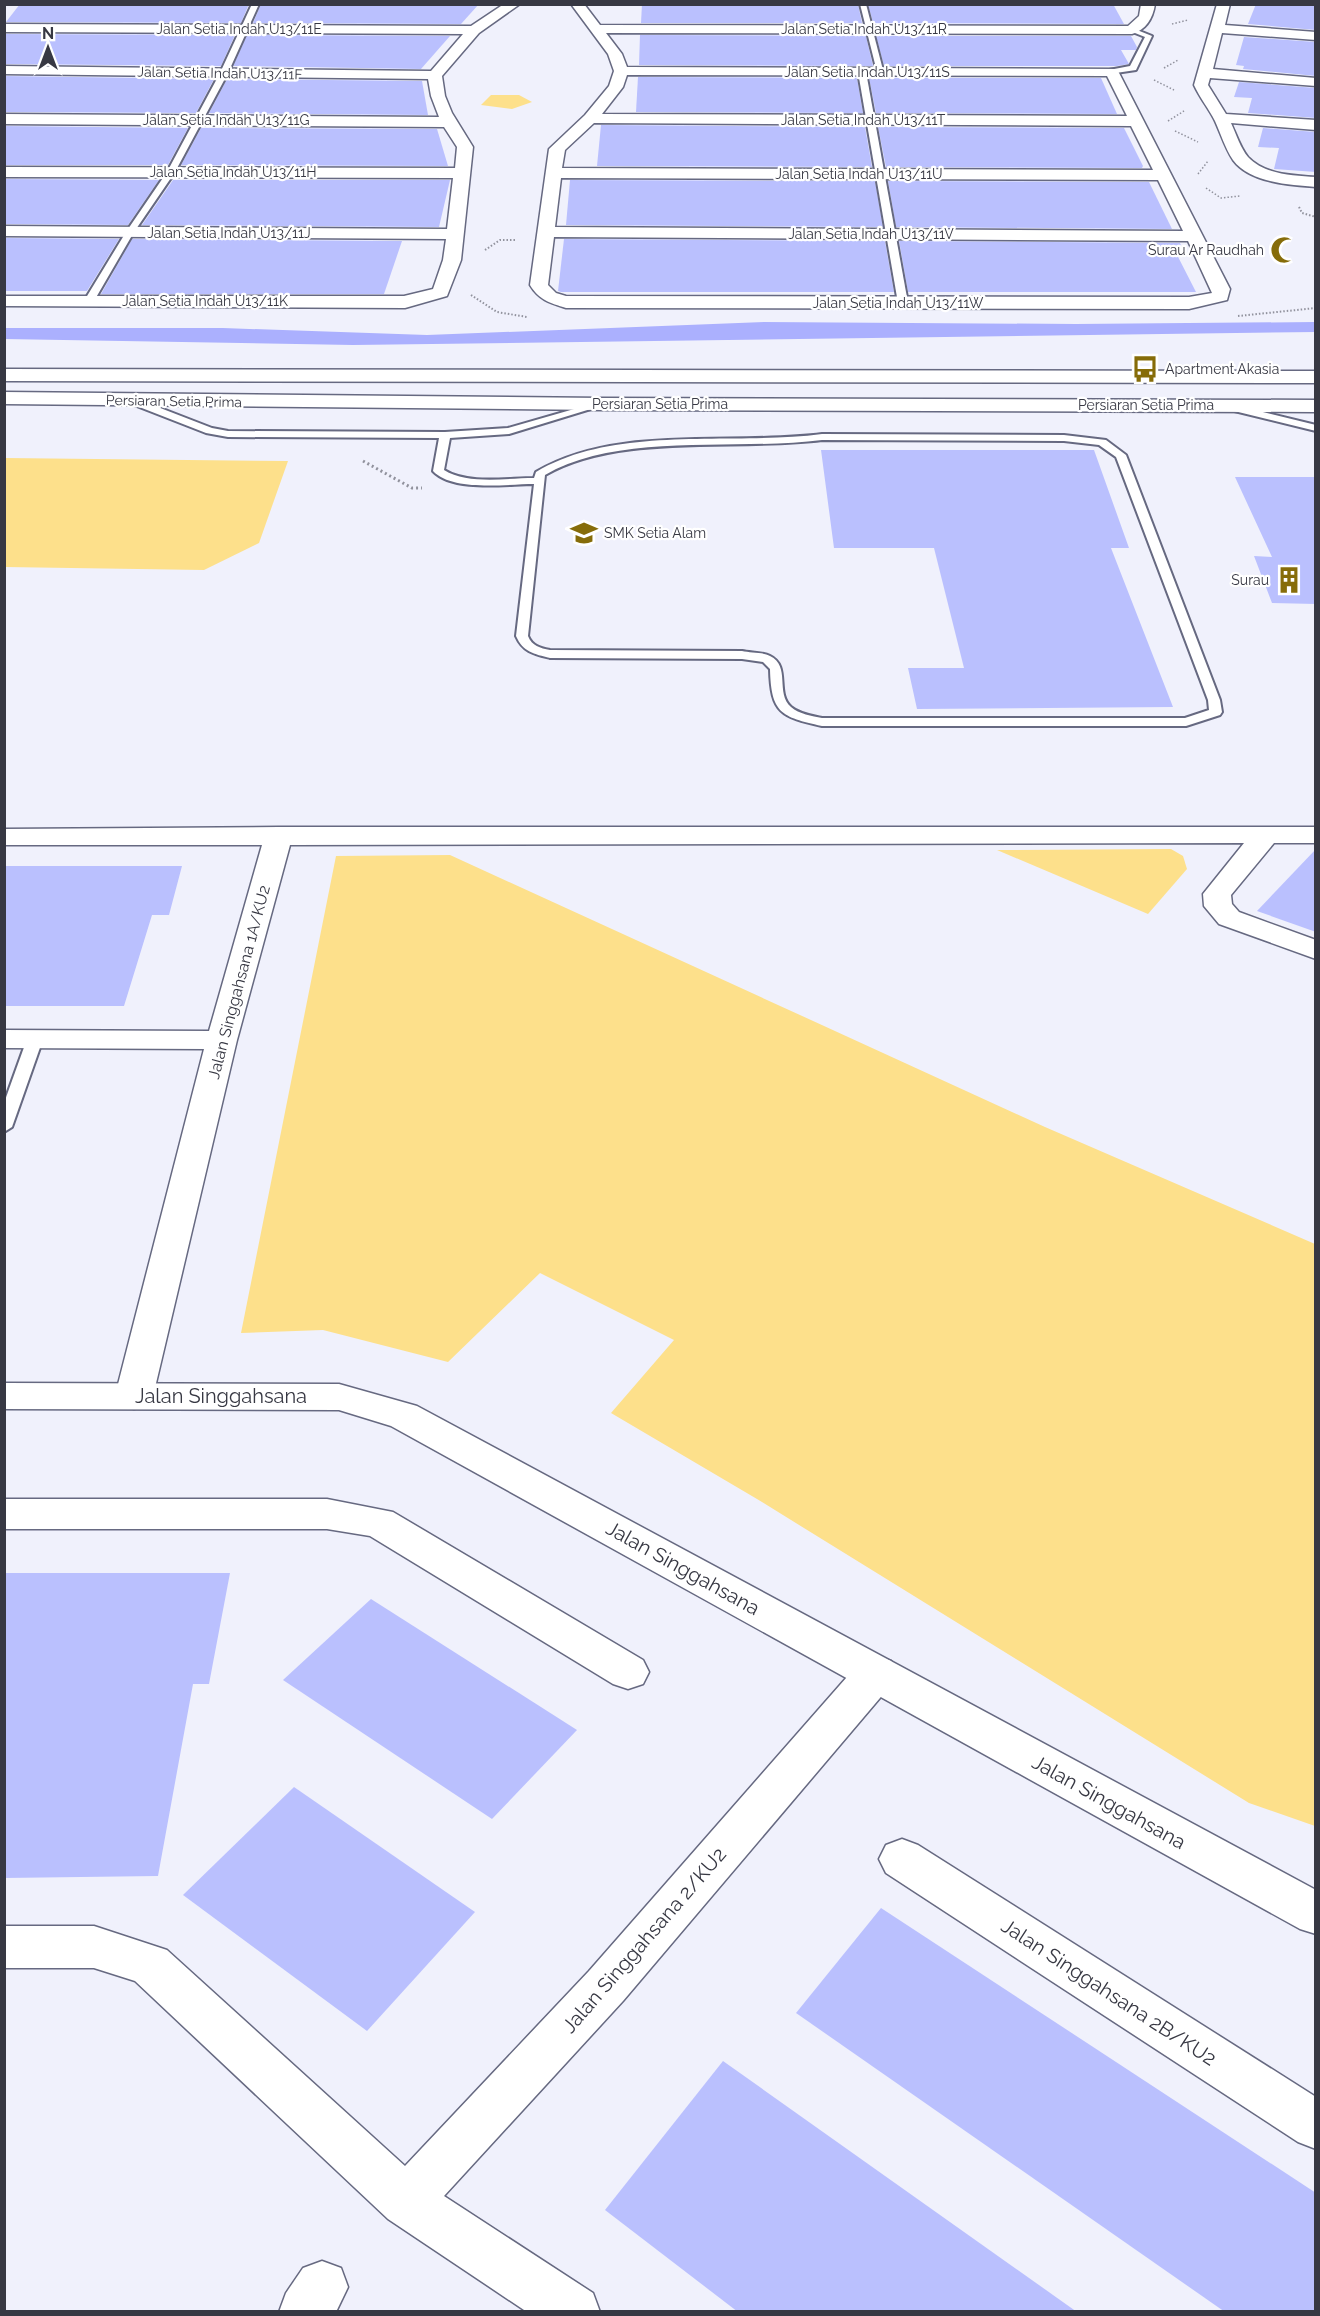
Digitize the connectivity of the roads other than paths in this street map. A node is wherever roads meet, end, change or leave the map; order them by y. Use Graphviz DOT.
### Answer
graph roads {
  1 [pos="256,4"];
  2 [pos="514,4"];
  3 [pos="577,4"];
  4 [pos="863,4"];
  5 [pos="1148,4"];
  6 [pos="1224,4"];
  7 [pos="4,28"];
  8 [pos="243,28"];
  9 [pos="596,29"];
  10 [pos="868,29"];
  11 [pos="1217,29"];
  12 [pos="474,30"];
  13 [pos="1132,30"];
  14 [pos="1316,36"];
  15 [pos="4,70"];
  16 [pos="621,71"];
  17 [pos="862,72"];
  18 [pos="881,72"];
  19 [pos="1112,72"];
  20 [pos="224,73"];
  21 [pos="1205,73"];
  22 [pos="435,75"];
  23 [pos="1316,82"];
  24 [pos="590,118"];
  25 [pos="1221,118"];
  26 [pos="4,119"];
  27 [pos="198,120"];
  28 [pos="869,120"];
  29 [pos="1137,121"];
  30 [pos="448,122"];
  31 [pos="1316,125"];
  32 [pos="4,172"];
  33 [pos="171,172"];
  34 [pos="461,172"];
  35 [pos="555,172"];
  36 [pos="880,174"];
  37 [pos="1163,175"];
  38 [pos="1316,182"];
  39 [pos="4,231"];
  40 [pos="130,232"];
  41 [pos="547,232"];
  42 [pos="454,234"];
  43 [pos="892,234"];
  44 [pos="1194,236"];
  45 [pos="4,301"];
  46 [pos="88,301"];
  47 [pos="903,303"];
  48 [pos="4,375"];
  49 [pos="1316,377"];
  50 [pos="4,398"];
  51 [pos="133,401"];
  52 [pos="602,404"];
  53 [pos="1223,406"];
  54 [pos="1316,406"];
  55 [pos="1316,428"];
  56 [pos="446,435"];
  57 [pos="540,481"];
  58 [pos="279,835"];
  59 [pos="1266,835"];
  60 [pos="1316,835"];
  61 [pos="4,837"];
  62 [pos="1316,950"];
  63 [pos="4,1039"];
  64 [pos="35,1039"];
  65 [pos="222,1040"];
  66 [pos="4,1127"];
  67 [pos="4,1396"];
  68 [pos="134,1396"];
  69 [pos="4,1514"];
  70 [pos="628,1672"];
  71 [pos="876,1673"];
  72 [pos="902,1859"];
  73 [pos="1316,1914"];
  74 [pos="4,1947"];
  75 [pos="1316,2125"];
  76 [pos="406,2201"];
  77 [pos="574,2312"];
  1 -- 8 [label="lane"];
  2 -- 12 [label="street"];
  3 -- 9 [label="street"];
  4 -- 10 [label="lane"];
  5 -- 13 [label="street"];
  6 -- 11 [label="street"];
  7 -- 8 [label="street, Jalan Setia Indah U13/11E"];
  8 -- 12 [label="street, Jalan Setia Indah U13/11E"];
  8 -- 20 [label="lane"];
  9 -- 10 [label="street, Jalan Setia Indah U13/11R"];
  9 -- 16 [label="street"];
  10 -- 13 [label="street, Jalan Setia Indah U13/11R"];
  10 -- 18 [label="lane"];
  11 -- 14 [label="street"];
  11 -- 21 [label="street"];
  12 -- 22 [label="street"];
  13 -- 19 [label="lane"];
  15 -- 20 [label="street, Jalan Setia Indah U13/11F"];
  16 -- 17 [label="street, Jalan Setia Indah U13/11S"];
  16 -- 24 [label="street"];
  17 -- 18 [label="street, Jalan Setia Indah U13/11S"];
  17 -- 28 [label="lane"];
  18 -- 19 [label="street, Jalan Setia Indah U13/11S"];
  19 -- 29 [label="street"];
  20 -- 22 [label="street, Jalan Setia Indah U13/11F"];
  20 -- 27 [label="lane"];
  21 -- 23 [label="street"];
  21 -- 25 [label="street"];
  22 -- 30 [label="street"];
  24 -- 28 [label="street, Jalan Setia Indah U13/11T"];
  24 -- 35 [label="street"];
  25 -- 31 [label="street"];
  25 -- 38 [label="street"];
  26 -- 27 [label="street, Jalan Setia Indah U13/11G"];
  27 -- 30 [label="street, Jalan Setia Indah U13/11G"];
  27 -- 33 [label="lane"];
  28 -- 29 [label="street, Jalan Setia Indah U13/11T"];
  28 -- 36 [label="lane"];
  29 -- 37 [label="street"];
  30 -- 34 [label="street"];
  32 -- 33 [label="street, Jalan Setia Indah U13/11H"];
  33 -- 34 [label="street, Jalan Setia Indah U13/11H"];
  33 -- 40 [label="lane"];
  34 -- 42 [label="street"];
  35 -- 36 [label="street, Jalan Setia Indah U13/11U"];
  35 -- 41 [label="street"];
  36 -- 37 [label="street, Jalan Setia Indah U13/11U"];
  36 -- 43 [label="lane"];
  37 -- 44 [label="street"];
  39 -- 40 [label="street, Jalan Setia Indah U13/11J"];
  40 -- 42 [label="street, Jalan Setia Indah U13/11J"];
  40 -- 46 [label="lane"];
  41 -- 43 [label="street, Jalan Setia Indah U13/11V"];
  41 -- 47 [label="street, Jalan Setia Indah U13/11W"];
  42 -- 46 [label="street, Jalan Setia Indah U13/11K"];
  43 -- 44 [label="street, Jalan Setia Indah U13/11V"];
  43 -- 47 [label="lane"];
  44 -- 47 [label="street, Jalan Setia Indah U13/11W"];
  45 -- 46 [label="street, Jalan Setia Indah U13/11K"];
  48 -- 49 [label="street, Persiaran Setia Prima"];
  50 -- 51 [label="street, Persiaran Setia Prima"];
  51 -- 52 [label="street, Persiaran Setia Prima"];
  51 -- 56 [label="lane"];
  52 -- 53 [label="street, Persiaran Setia Prima"];
  52 -- 56 [label="lane"];
  53 -- 54 [label="street, Persiaran Setia Prima"];
  53 -- 55 [label="lane"];
  56 -- 57 [label="lane"];
  57 -- 57 [label="lane"];
  58 -- 59 [label="street"];
  58 -- 61 [label="street"];
  58 -- 65 [label="street, Jalan Singgahsana 1A/KU2"];
  59 -- 60 [label="street"];
  59 -- 62 [label="street"];
  63 -- 64 [label="street"];
  64 -- 65 [label="street"];
  64 -- 66 [label="lane"];
  65 -- 68 [label="street, Jalan Singgahsana 1A/KU2"];
  67 -- 68 [label="street, Jalan Singgahsana"];
  68 -- 71 [label="street, Jalan Singgahsana"];
  69 -- 70 [label="street"];
  71 -- 73 [label="street, Jalan Singgahsana"];
  71 -- 76 [label="street, Jalan Singgahsana 2/KU2"];
  72 -- 75 [label="street, Jalan Singgahsana 2B/KU2"];
  74 -- 76 [label="street"];
  76 -- 77 [label="street"];
}
